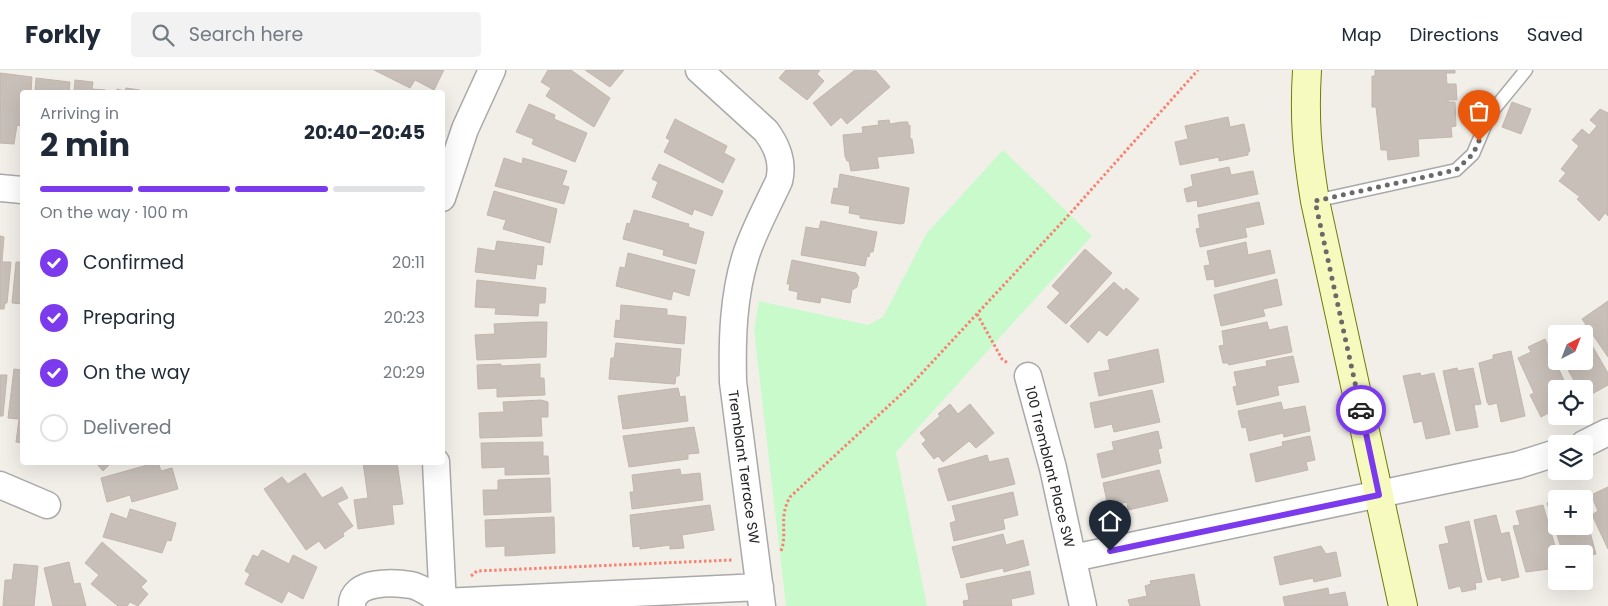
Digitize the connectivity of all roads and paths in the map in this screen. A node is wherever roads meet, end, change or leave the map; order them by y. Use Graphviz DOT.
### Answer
graph roads {
  1 [pos="492,70"];
  2 [pos="699,70"];
  3 [pos="1198,70"];
  4 [pos="1307,70"];
  5 [pos="1526,70"];
  6 [pos="0,188"];
  7 [pos="445,189"];
  8 [pos="20,190"];
  9 [pos="1315,201"];
  10 [pos="977,314"];
  11 [pos="1028,376"];
  12 [pos="1608,432"];
  13 [pos="1593,440"];
  14 [pos="1548,456"];
  15 [pos="436,465"];
  16 [pos="0,485"];
  17 [pos="1379,495"];
  18 [pos="47,505"];
  19 [pos="1073,558"];
  20 [pos="757,562"];
  21 [pos="761,597"];
  22 [pos="441,605"];
  23 [pos="352,606"];
  24 [pos="1083,606"];
  25 [pos="1403,606"];
  1 -- 7 [label="street"];
  2 -- 20 [label="street, Tremblant Terrace SW"];
  3 -- 10 [label="path"];
  4 -- 9 [label="street"];
  5 -- 9 [label="lane"];
  6 -- 8 [label="street"];
  9 -- 17 [label="street"];
  10 -- 11 [label="path"];
  10 -- 20 [label="path"];
  11 -- 19 [label="street, 100 Tremblant Place SW"];
  12 -- 13 [label="street"];
  14 -- 17 [label="street"];
  15 -- 22 [label="street"];
  16 -- 18 [label="street"];
  17 -- 19 [label="street"];
  17 -- 25 [label="street"];
  19 -- 24 [label="street, 100 Tremblant Place SW"];
  20 -- 21 [label="street, Tremblant Terrace SW"];
  20 -- 22 [label="path"];
  21 -- 22 [label="street, Tremblant Terrace SW"];
  22 -- 23 [label="street"];
}
